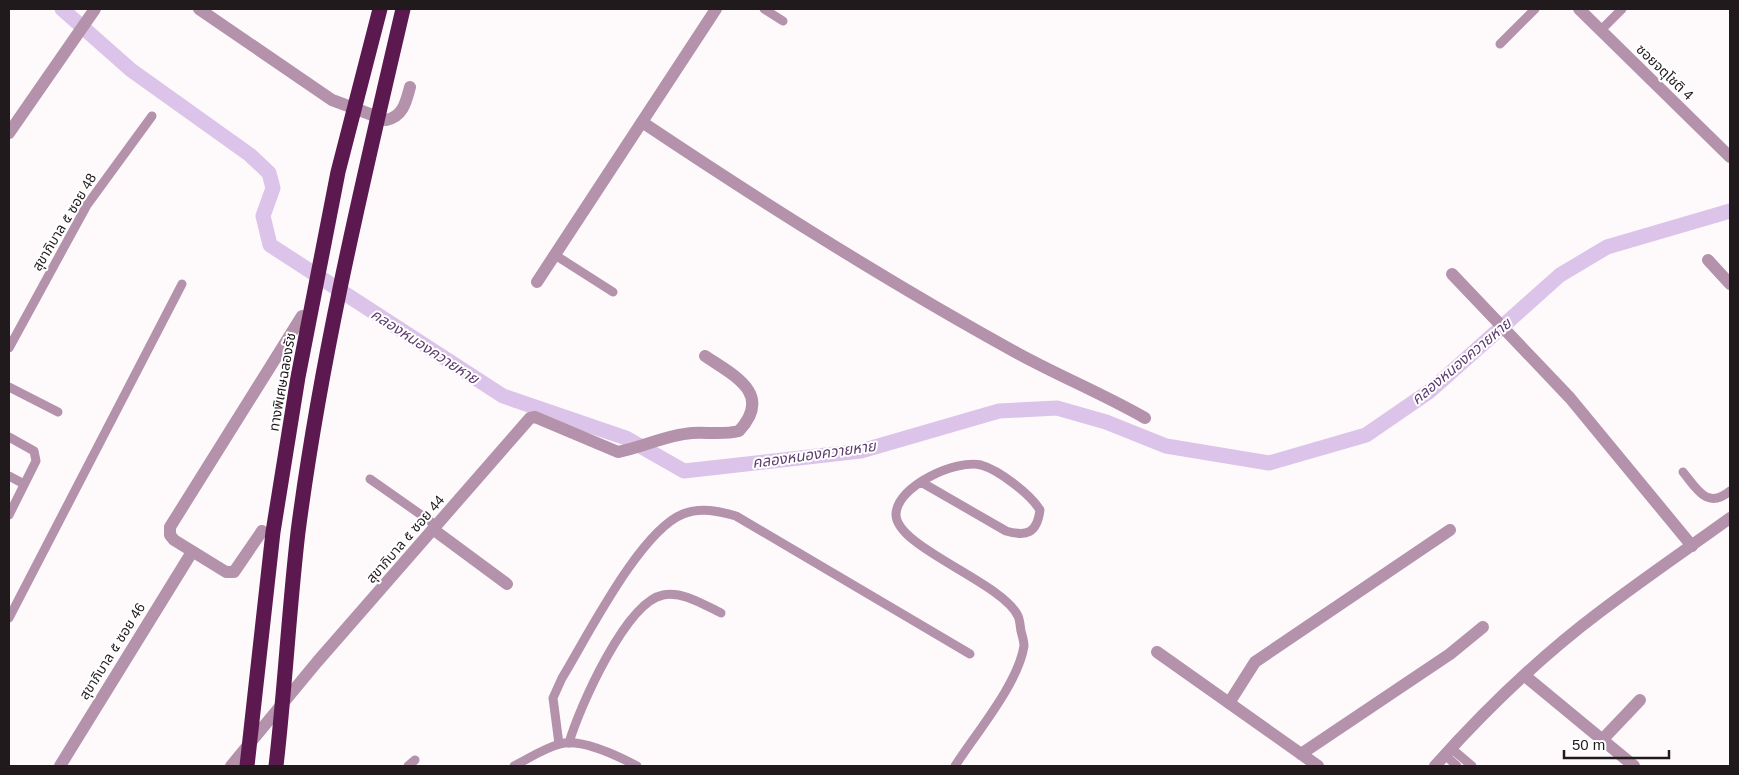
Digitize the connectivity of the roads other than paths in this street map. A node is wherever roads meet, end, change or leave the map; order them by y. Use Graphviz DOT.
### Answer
graph roads {
  1 [pos="380,9"];
  2 [pos="403,9"];
  3 [pos="716,9"];
  4 [pos="764,9"];
  5 [pos="1534,9"];
  6 [pos="1579,9"];
  7 [pos="1622,9"];
  8 [pos="204,10"];
  9 [pos="93,11"];
  10 [pos="783,21"];
  11 [pos="1601,30"];
  12 [pos="1500,44"];
  13 [pos="410,87"];
  14 [pos="152,116"];
  15 [pos="642,122"];
  16 [pos="9,133"];
  17 [pos="1730,157"];
  18 [pos="554,255"];
  19 [pos="1708,260"];
  20 [pos="1452,274"];
  21 [pos="537,282"];
  22 [pos="182,284"];
  23 [pos="1730,284"];
  24 [pos="613,292"];
  25 [pos="302,316"];
  26 [pos="9,348"];
  27 [pos="705,356"];
  28 [pos="9,388"];
  29 [pos="58,412"];
  30 [pos="1145,418"];
  31 [pos="9,437"];
  32 [pos="1683,472"];
  33 [pos="9,476"];
  34 [pos="370,479"];
  35 [pos="921,482"];
  36 [pos="24,484"];
  37 [pos="1730,491"];
  38 [pos="9,515"];
  39 [pos="1730,518"];
  40 [pos="436,528"];
  41 [pos="1450,530"];
  42 [pos="262,531"];
  43 [pos="1692,546"];
  44 [pos="192,552"];
  45 [pos="507,584"];
  46 [pos="721,613"];
  47 [pos="9,618"];
  48 [pos="1483,627"];
  49 [pos="1157,652"];
  50 [pos="970,654"];
  51 [pos="1525,676"];
  52 [pos="1640,700"];
  53 [pos="1229,703"];
  54 [pos="1602,740"];
  55 [pos="569,743"];
  56 [pos="559,744"];
  57 [pos="1448,752"];
  58 [pos="1301,754"];
  59 [pos="60,766"];
  60 [pos="231,766"];
  61 [pos="247,766"];
  62 [pos="276,766"];
  63 [pos="514,766"];
  64 [pos="637,766"];
  65 [pos="955,766"];
  66 [pos="1318,766"];
  67 [pos="1435,766"];
  68 [pos="1457,766"];
  69 [pos="1472,766"];
  70 [pos="1634,766"];
  1 -- 61 [label="highway, ทางพิเศษฉลองรัช, bridge"];
  2 -- 62 [label="highway, bridge"];
  3 -- 15 [label="street"];
  4 -- 10 [label="lane"];
  5 -- 12 [label="lane"];
  6 -- 11 [label="street, ซอยจตุโชติ 4"];
  7 -- 11 [label="lane"];
  8 -- 13 [label="street"];
  9 -- 16 [label="street"];
  11 -- 17 [label="street, ซอยจตุโชติ 4"];
  14 -- 26 [label="lane, สุขาภิบาล ๕ ซอย 48"];
  15 -- 18 [label="street"];
  15 -- 30 [label="street"];
  18 -- 21 [label="street"];
  18 -- 24 [label="lane"];
  19 -- 23 [label="street"];
  20 -- 43 [label="street"];
  22 -- 47 [label="lane"];
  25 -- 44 [label="street"];
  27 -- 40 [label="street, สุขาภิบาล ๕ ซอย 44"];
  28 -- 29 [label="lane"];
  31 -- 36 [label="lane"];
  32 -- 37 [label="lane"];
  33 -- 36 [label="lane"];
  34 -- 40 [label="lane"];
  35 -- 35 [label="lane"];
  35 -- 65 [label="lane"];
  36 -- 38 [label="lane"];
  39 -- 43 [label="street"];
  40 -- 45 [label="street"];
  40 -- 60 [label="street, สุขาภิบาล ๕ ซอย 44"];
  41 -- 53 [label="street"];
  42 -- 44 [label="street"];
  43 -- 51 [label="street"];
  44 -- 59 [label="street, สุขาภิบาล ๕ ซอย 46"];
  46 -- 55 [label="lane"];
  48 -- 58 [label="street"];
  49 -- 53 [label="street"];
  50 -- 56 [label="lane"];
  51 -- 54 [label="street"];
  51 -- 57 [label="street"];
  52 -- 54 [label="street"];
  53 -- 58 [label="street"];
  54 -- 70 [label="street"];
  55 -- 56 [label="lane"];
  55 -- 64 [label="lane"];
  56 -- 63 [label="lane"];
  57 -- 67 [label="street"];
  57 -- 68 [label="lane"];
  57 -- 69 [label="lane"];
  58 -- 66 [label="street"];
}
